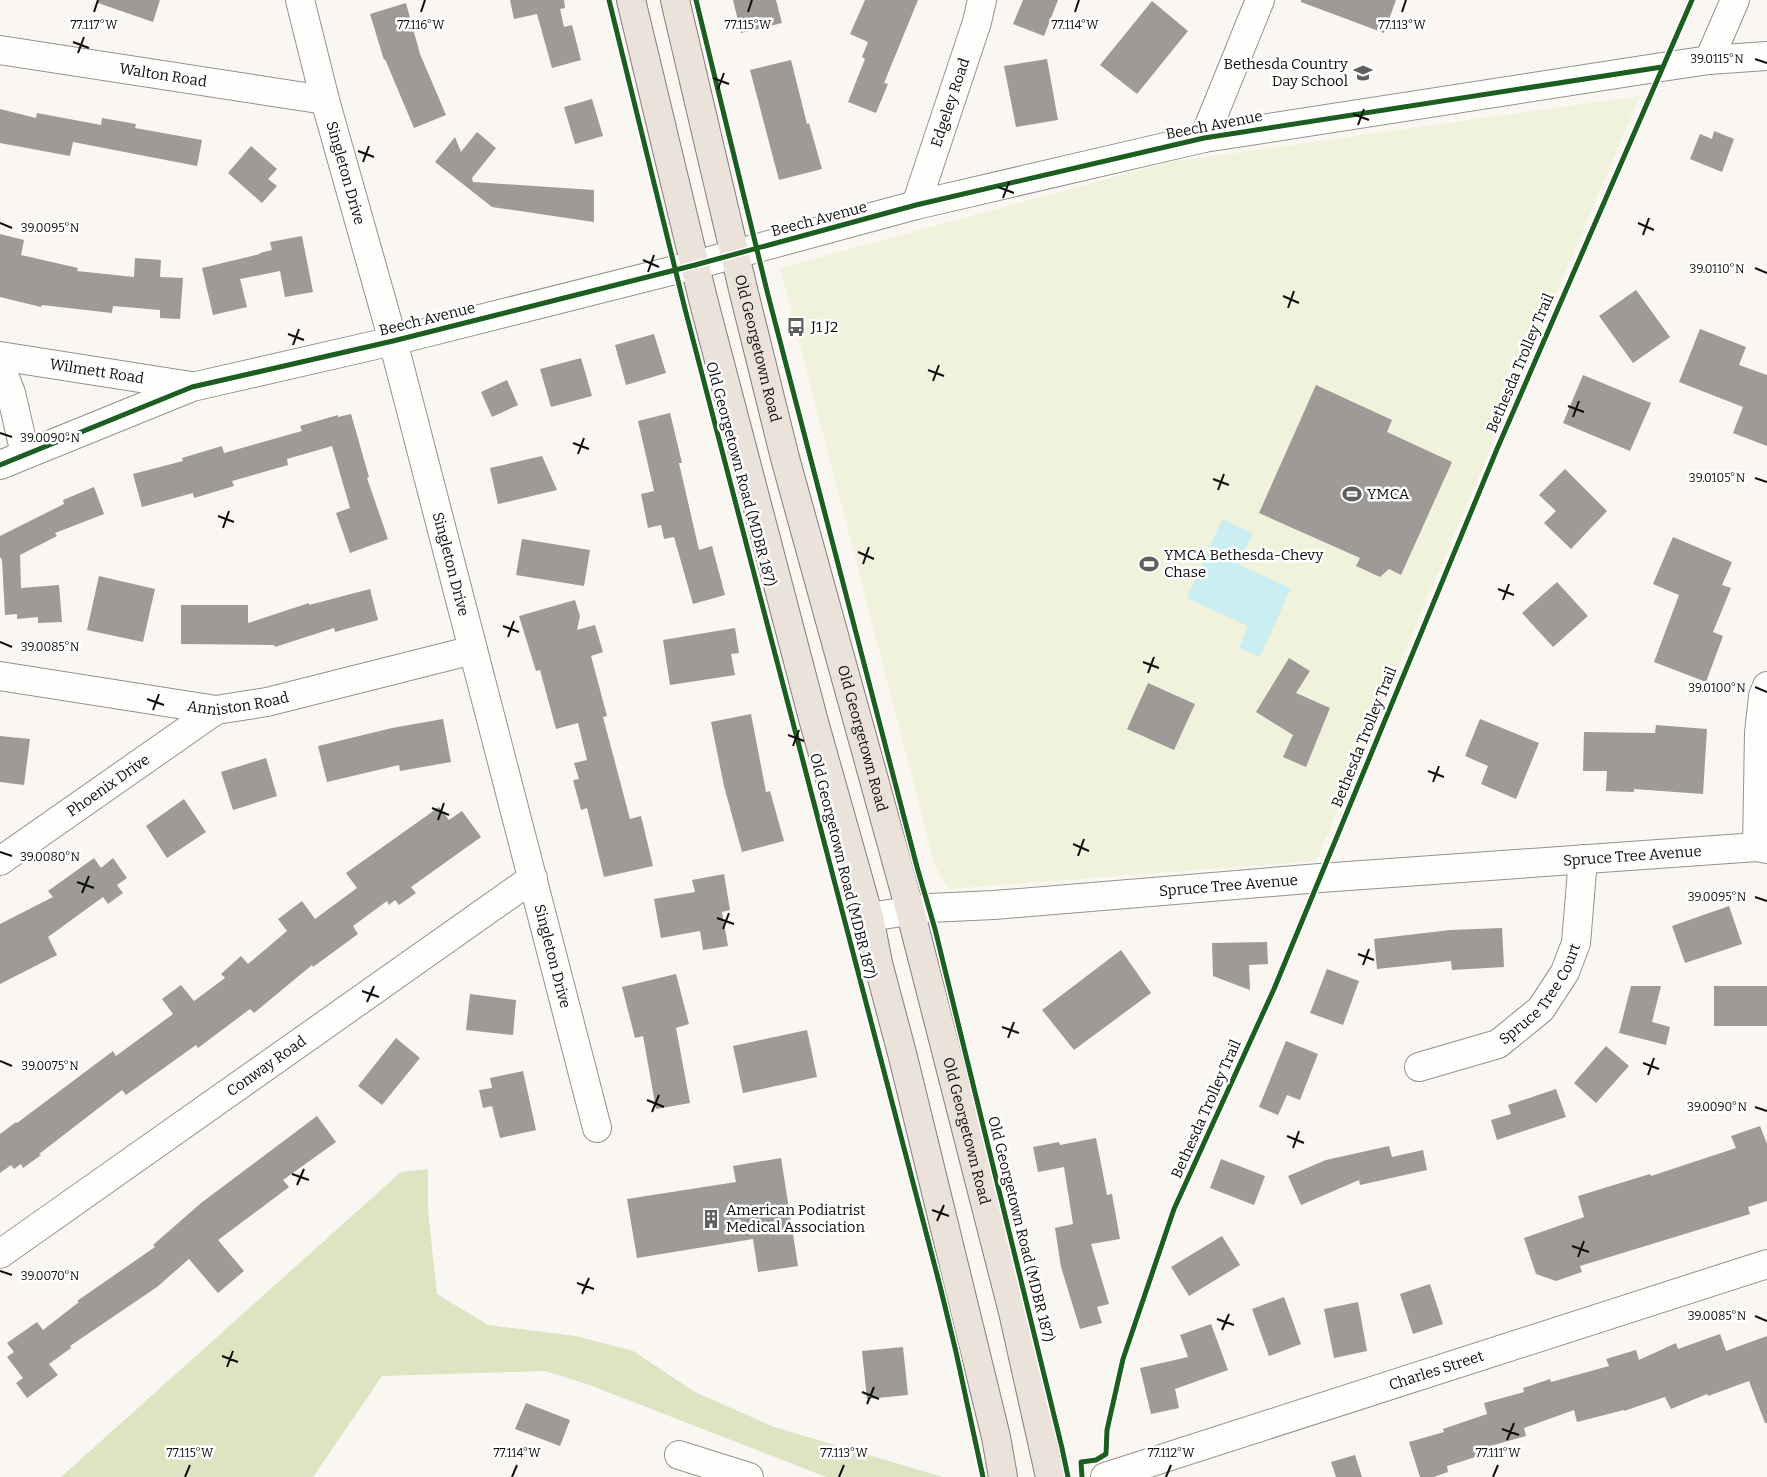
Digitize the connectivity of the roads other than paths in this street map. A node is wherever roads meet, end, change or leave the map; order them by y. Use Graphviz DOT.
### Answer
graph roads {
  1 [pos="300,0"];
  2 [pos="631,0"];
  3 [pos="675,0"];
  4 [pos="982,0"];
  5 [pos="1260,0"];
  6 [pos="1734,0"];
  7 [pos="0,50"];
  8 [pos="1767,56"];
  9 [pos="1709,60"];
  10 [pos="326,100"];
  11 [pos="1204,138"];
  12 [pos="916,205"];
  13 [pos="735,254"];
  14 [pos="695,265"];
  15 [pos="393,341"];
  16 [pos="0,356"];
  17 [pos="0,365"];
  18 [pos="192,387"];
  19 [pos="25,454"];
  20 [pos="0,465"];
  21 [pos="473,650"];
  22 [pos="0,676"];
  23 [pos="1767,686"];
  24 [pos="216,710"];
  25 [pos="1762,848"];
  26 [pos="1583,859"];
  27 [pos="0,861"];
  28 [pos="533,878"];
  29 [pos="910,910"];
  30 [pos="869,917"];
  31 [pos="1418,1067"];
  32 [pos="597,1128"];
  33 [pos="0,1254"];
  34 [pos="1767,1264"];
  35 [pos="679,1455"];
  36 [pos="749,1477"];
  37 [pos="1003,1477"];
  38 [pos="1050,1477"];
  39 [pos="1105,1477"];
  1 -- 10 [label="street, Singleton Drive"];
  2 -- 14 [label="main road"];
  3 -- 13 [label="main road, Old Georgetown Road"];
  4 -- 12 [label="street, Edgeley Road"];
  5 -- 11 [label="street"];
  6 -- 9 [label="street"];
  7 -- 10 [label="street, Walton Road"];
  8 -- 9 [label="street, Beech Avenue"];
  9 -- 11 [label="street, Beech Avenue"];
  10 -- 15 [label="street, Singleton Drive"];
  11 -- 12 [label="street, Beech Avenue"];
  12 -- 13 [label="street, Beech Avenue"];
  13 -- 14 [label="street, Beech Avenue"];
  13 -- 29 [label="main road, Old Georgetown Road"];
  14 -- 15 [label="street, Beech Avenue"];
  14 -- 30 [label="main road"];
  15 -- 18 [label="street, Beech Avenue"];
  15 -- 21 [label="street, Singleton Drive"];
  16 -- 18 [label="street, Wilmett Road"];
  17 -- 19 [label="street"];
  18 -- 19 [label="street, Beech Avenue"];
  19 -- 20 [label="street, Beech Avenue"];
  21 -- 24 [label="street, Anniston Road"];
  21 -- 28 [label="street, Singleton Drive"];
  22 -- 24 [label="street, Anniston Road"];
  23 -- 25 [label="street"];
  24 -- 27 [label="street, Phoenix Drive"];
  25 -- 26 [label="street, Spruce Tree Avenue"];
  26 -- 29 [label="street, Spruce Tree Avenue"];
  26 -- 31 [label="street, Spruce Tree Court"];
  28 -- 32 [label="street, Singleton Drive"];
  28 -- 33 [label="street, Conway Road"];
  29 -- 30 [label="street, Spruce Tree Avenue"];
  29 -- 38 [label="main road, Old Georgetown Road"];
  30 -- 37 [label="main road"];
  34 -- 39 [label="street, Charles Street"];
  35 -- 36 [label="street"];
}
